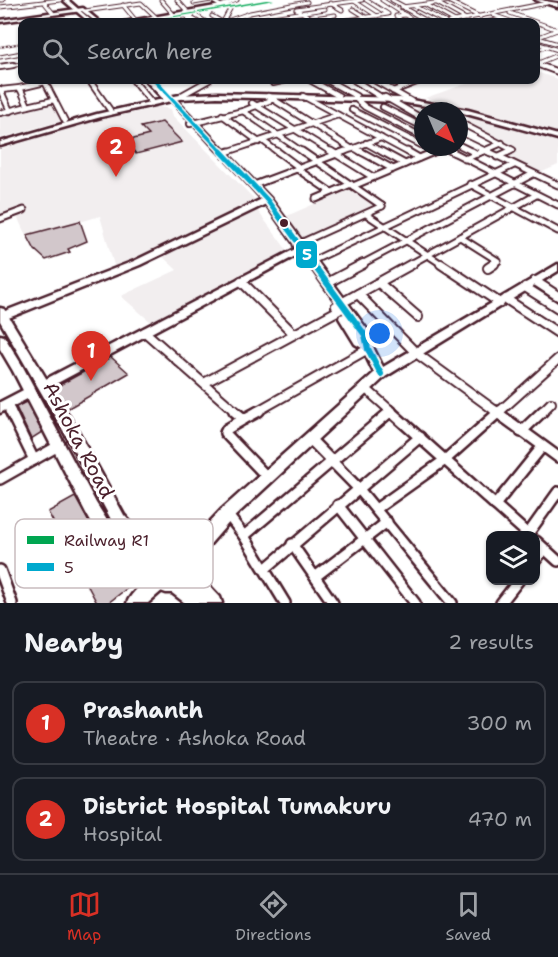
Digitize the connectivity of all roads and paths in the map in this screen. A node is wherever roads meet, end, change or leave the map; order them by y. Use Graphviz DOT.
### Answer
graph roads {
  1 [pos="60,0"];
  2 [pos="67,0"];
  3 [pos="161,0"];
  4 [pos="177,0"];
  5 [pos="211,0"];
  6 [pos="224,0"];
  7 [pos="237,0"];
  8 [pos="286,0"];
  9 [pos="353,0"];
  10 [pos="364,0"];
  11 [pos="382,0"];
  12 [pos="392,0"];
  13 [pos="406,0"];
  14 [pos="417,0"];
  15 [pos="459,0"];
  16 [pos="192,1"];
  17 [pos="312,1"];
  18 [pos="446,1"];
  19 [pos="44,2"];
  20 [pos="294,2"];
  21 [pos="319,2"];
  22 [pos="230,3"];
  23 [pos="268,3"];
  24 [pos="331,3"];
  25 [pos="437,3"];
  26 [pos="551,3"];
  27 [pos="31,4"];
  28 [pos="358,4"];
  29 [pos="123,5"];
  30 [pos="426,5"];
  31 [pos="300,6"];
  32 [pos="415,6"];
  33 [pos="225,7"];
  34 [pos="275,7"];
  35 [pos="306,7"];
  36 [pos="405,7"];
  37 [pos="0,8"];
  38 [pos="102,8"];
  39 [pos="21,9"];
  40 [pos="202,9"];
  41 [pos="325,9"];
  42 [pos="353,9"];
  43 [pos="85,10"];
  44 [pos="342,10"];
  45 [pos="77,11"];
  46 [pos="314,11"];
  47 [pos="0,12"];
  48 [pos="188,12"];
  49 [pos="302,12"];
  50 [pos="439,12"];
  51 [pos="507,12"];
  52 [pos="53,13"];
  53 [pos="428,13"];
  54 [pos="415,14"];
  55 [pos="37,15"];
  56 [pos="174,15"];
  57 [pos="289,15"];
  58 [pos="335,15"];
  59 [pos="404,15"];
  60 [pos="493,15"];
  61 [pos="110,16"];
  62 [pos="196,16"];
  63 [pos="212,16"];
  64 [pos="323,16"];
  65 [pos="379,16"];
  66 [pos="396,16"];
  67 [pos="274,17"];
  68 [pos="368,17"];
  69 [pos="386,17"];
  70 [pos="482,17"];
  71 [pos="18,18"];
  72 [pos="18,18"];
  73 [pos="88,18"];
  74 [pos="90,18"];
  75 [pos="133,18"];
  76 [pos="157,18"];
  77 [pos="199,18"];
  78 [pos="216,18"];
  79 [pos="224,18"];
  80 [pos="240,18"];
  81 [pos="267,18"];
  82 [pos="293,18"];
  83 [pos="311,18"];
  84 [pos="326,18"];
  85 [pos="341,18"];
  86 [pos="362,18"];
  87 [pos="399,18"];
  88 [pos="409,18"];
  89 [pos="422,18"];
  90 [pos="439,18"];
  91 [pos="450,18"];
  92 [pos="466,18"];
  93 [pos="475,18"];
  94 [pos="501,18"];
  95 [pos="524,18"];
  96 [pos="0,21"];
  97 [pos="540,24"];
  98 [pos="557,30"];
  99 [pos="540,32"];
  100 [pos="546,34"];
  101 [pos="540,38"];
  102 [pos="540,41"];
  103 [pos="540,42"];
  104 [pos="557,43"];
  105 [pos="547,46"];
  106 [pos="540,49"];
  107 [pos="558,50"];
  108 [pos="18,54"];
  109 [pos="558,56"];
  110 [pos="0,57"];
  111 [pos="540,63"];
  112 [pos="18,65"];
  113 [pos="540,65"];
  114 [pos="0,67"];
  115 [pos="558,72"];
  116 [pos="34,84"];
  117 [pos="46,84"];
  118 [pos="92,84"];
  119 [pos="136,84"];
  120 [pos="153,84"];
  121 [pos="157,84"];
  122 [pos="201,84"];
  123 [pos="317,84"];
  124 [pos="335,84"];
  125 [pos="361,84"];
  126 [pos="381,84"];
  127 [pos="401,84"];
  128 [pos="410,84"];
  129 [pos="405,86"];
  130 [pos="20,88"];
  131 [pos="0,90"];
  132 [pos="393,91"];
  133 [pos="303,96"];
  134 [pos="312,96"];
  135 [pos="339,96"];
  136 [pos="271,97"];
  137 [pos="356,97"];
  138 [pos="172,98"];
  139 [pos="385,98"];
  140 [pos="54,100"];
  141 [pos="409,100"];
  142 [pos="151,102"];
  143 [pos="254,104"];
  144 [pos="28,106"];
  145 [pos="383,107"];
  146 [pos="110,110"];
  147 [pos="352,110"];
  148 [pos="10,111"];
  149 [pos="243,111"];
  150 [pos="0,113"];
  151 [pos="414,114"];
  152 [pos="222,115"];
  153 [pos="338,116"];
  154 [pos="65,121"];
  155 [pos="414,122"];
  156 [pos="193,123"];
  157 [pos="313,125"];
  158 [pos="468,126"];
  159 [pos="297,129"];
  160 [pos="414,132"];
  161 [pos="279,136"];
  162 [pos="558,136"];
  163 [pos="381,138"];
  164 [pos="0,142"];
  165 [pos="261,142"];
  166 [pos="414,142"];
  167 [pos="468,142"];
  168 [pos="366,143"];
  169 [pos="502,143"];
  170 [pos="353,148"];
  171 [pos="468,150"];
  172 [pos="485,151"];
  173 [pos="225,153"];
  174 [pos="336,154"];
  175 [pos="477,154"];
  176 [pos="424,156"];
  177 [pos="459,156"];
  178 [pos="497,157"];
  179 [pos="419,158"];
  180 [pos="465,159"];
  181 [pos="319,161"];
  182 [pos="405,164"];
  183 [pos="514,165"];
  184 [pos="298,168"];
  185 [pos="393,169"];
  186 [pos="493,173"];
  187 [pos="533,174"];
  188 [pos="373,177"];
  189 [pos="557,183"];
  190 [pos="470,184"];
  191 [pos="514,184"];
  192 [pos="254,185"];
  193 [pos="352,185"];
  194 [pos="331,192"];
  195 [pos="536,195"];
  196 [pos="491,196"];
  197 [pos="316,198"];
  198 [pos="265,201"];
  199 [pos="558,205"];
  200 [pos="513,208"];
  201 [pos="24,210"];
  202 [pos="366,214"];
  203 [pos="0,219"];
  204 [pos="384,226"];
  205 [pos="558,231"];
  206 [pos="460,237"];
  207 [pos="406,241"];
  208 [pos="300,247"];
  209 [pos="428,255"];
  210 [pos="310,262"];
  211 [pos="558,267"];
  212 [pos="488,268"];
  213 [pos="241,281"];
  214 [pos="379,283"];
  215 [pos="327,284"];
  216 [pos="530,284"];
  217 [pos="358,294"];
  218 [pos="558,296"];
  219 [pos="503,301"];
  220 [pos="339,307"];
  221 [pos="558,308"];
  222 [pos="1,314"];
  223 [pos="418,317"];
  224 [pos="145,332"];
  225 [pos="558,333"];
  226 [pos="294,334"];
  227 [pos="0,339"];
  228 [pos="367,347"];
  229 [pos="417,353"];
  230 [pos="558,359"];
  231 [pos="381,374"];
  232 [pos="204,383"];
  233 [pos="44,385"];
  234 [pos="365,388"];
  235 [pos="29,393"];
  236 [pos="551,403"];
  237 [pos="3,406"];
  238 [pos="391,411"];
  239 [pos="497,413"];
  240 [pos="244,418"];
  241 [pos="521,432"];
  242 [pos="420,437"];
  243 [pos="310,439"];
  244 [pos="60,445"];
  245 [pos="542,447"];
  246 [pos="558,457"];
  247 [pos="34,460"];
  248 [pos="445,460"];
  249 [pos="332,461"];
  250 [pos="267,477"];
  251 [pos="0,479"];
  252 [pos="358,488"];
  253 [pos="558,492"];
  254 [pos="338,505"];
  255 [pos="495,505"];
  256 [pos="376,509"];
  257 [pos="227,514"];
  258 [pos="98,519"];
  259 [pos="118,519"];
  260 [pos="387,522"];
  261 [pos="213,528"];
  262 [pos="524,531"];
  263 [pos="535,531"];
  264 [pos="244,536"];
  265 [pos="365,539"];
  266 [pos="292,544"];
  267 [pos="540,545"];
  268 [pos="544,549"];
  269 [pos="540,554"];
  270 [pos="558,561"];
  271 [pos="265,569"];
  272 [pos="0,570"];
  273 [pos="315,577"];
  274 [pos="515,585"];
  275 [pos="152,588"];
  276 [pos="183,588"];
  277 [pos="200,588"];
  278 [pos="12,603"];
  279 [pos="135,603"];
  280 [pos="199,603"];
  281 [pos="214,603"];
  282 [pos="285,603"];
  283 [pos="333,603"];
  284 [pos="415,603"];
  285 [pos="452,603"];
  286 [pos="501,603"];
  1 -- 19 [label="street"];
  2 -- 45 [label="main road"];
  3 -- 56 [label="street"];
  4 -- 48 [label="street"];
  5 -- 16 [label="street"];
  5 -- 33 [label="street"];
  6 -- 22 [label="street"];
  7 -- 22 [label="street"];
  8 -- 20 [label="street"];
  9 -- 10 [label="street"];
  9 -- 24 [label="street"];
  9 -- 28 [label="street"];
  10 -- 69 [label="street"];
  11 -- 59 [label="street"];
  12 -- 36 [label="street"];
  13 -- 32 [label="street"];
  14 -- 30 [label="street"];
  15 -- 18 [label="street"];
  16 -- 40 [label="street"];
  17 -- 21 [label="street"];
  17 -- 31 [label="street"];
  18 -- 25 [label="street"];
  18 -- 70 [label="street"];
  19 -- 27 [label="street"];
  19 -- 52 [label="street"];
  20 -- 31 [label="street"];
  20 -- 34 [label="street"];
  21 -- 24 [label="street"];
  21 -- 35 [label="street"];
  21 -- 41 [label="street"];
  22 -- 33 [label="street"];
  23 -- 34 [label="street"];
  24 -- 28 [label="street"];
  24 -- 44 [label="street"];
  25 -- 30 [label="street"];
  25 -- 92 [label="street"];
  26 -- 51 [label="street"];
  27 -- 37 [label="street"];
  27 -- 55 [label="street"];
  28 -- 65 [label="street"];
  29 -- 38 [label="street"];
  29 -- 75 [label="street"];
  29 -- 76 [label="street"];
  30 -- 32 [label="street"];
  30 -- 50 [label="street"];
  31 -- 35 [label="street"];
  31 -- 49 [label="street"];
  32 -- 36 [label="street"];
  32 -- 53 [label="street"];
  33 -- 40 [label="main road"];
  33 -- 79 [label="street"];
  34 -- 57 [label="street"];
  34 -- 80 [label="street"];
  35 -- 46 [label="street"];
  36 -- 54 [label="street"];
  38 -- 43 [label="street"];
  38 -- 61 [label="street"];
  39 -- 47 [label="street"];
  40 -- 48 [label="main road"];
  41 -- 46 [label="street"];
  41 -- 58 [label="street"];
  42 -- 68 [label="street"];
  43 -- 45 [label="main road"];
  43 -- 74 [label="main road"];
  45 -- 52 [label="main road"];
  45 -- 73 [label="main road"];
  46 -- 49 [label="street"];
  46 -- 64 [label="street"];
  48 -- 56 [label="main road"];
  49 -- 57 [label="street"];
  49 -- 83 [label="street"];
  50 -- 53 [label="street"];
  50 -- 91 [label="street"];
  51 -- 60 [label="street"];
  51 -- 95 [label="street"];
  52 -- 55 [label="main road"];
  53 -- 54 [label="street"];
  53 -- 90 [label="street"];
  54 -- 59 [label="street"];
  54 -- 89 [label="street"];
  55 -- 71 [label="main road"];
  56 -- 76 [label="main road"];
  57 -- 67 [label="street"];
  57 -- 82 [label="street"];
  58 -- 64 [label="street"];
  58 -- 85 [label="street"];
  59 -- 66 [label="street"];
  59 -- 88 [label="street"];
  60 -- 70 [label="street"];
  60 -- 94 [label="street"];
  62 -- 77 [label="street"];
  63 -- 78 [label="street"];
  64 -- 83 [label="street"];
  64 -- 84 [label="street"];
  65 -- 68 [label="street"];
  65 -- 69 [label="street"];
  66 -- 69 [label="street"];
  66 -- 87 [label="street"];
  67 -- 81 [label="street"];
  68 -- 86 [label="street"];
  70 -- 93 [label="street"];
  72 -- 96 [label="main road"];
  97 -- 98 [label="street"];
  98 -- 100 [label="street"];
  99 -- 100 [label="street"];
  100 -- 101 [label="street"];
  102 -- 104 [label="street"];
  103 -- 105 [label="street"];
  104 -- 105 [label="street"];
  105 -- 106 [label="street"];
  105 -- 107 [label="street"];
  108 -- 110 [label="street"];
  109 -- 111 [label="street"];
  112 -- 114 [label="street"];
  113 -- 115 [label="street"];
  116 -- 130 [label="street"];
  117 -- 140 [label="street"];
  118 -- 146 [label="street"];
  119 -- 142 [label="street"];
  120 -- 138 [label="main road"];
  121 -- 138 [label="main road"];
  122 -- 138 [label="street"];
  123 -- 135 [label="street"];
  124 -- 137 [label="street"];
  125 -- 139 [label="street"];
  126 -- 132 [label="street"];
  127 -- 129 [label="street"];
  128 -- 129 [label="street"];
  129 -- 132 [label="street"];
  130 -- 131 [label="street"];
  130 -- 144 [label="street"];
  131 -- 148 [label="street"];
  132 -- 141 [label="street"];
  133 -- 134 [label="main road"];
  133 -- 136 [label="main road"];
  133 -- 153 [label="street"];
  134 -- 135 [label="main road"];
  134 -- 137 [label="main road"];
  134 -- 138 [label="main road"];
  135 -- 137 [label="main road"];
  136 -- 138 [label="main road"];
  136 -- 143 [label="street"];
  136 -- 157 [label="street"];
  137 -- 139 [label="main road"];
  137 -- 160 [label="street"];
  138 -- 142 [label="main road"];
  138 -- 156 [label="main road"];
  139 -- 141 [label="main road"];
  139 -- 151 [label="street"];
  140 -- 144 [label="street"];
  140 -- 154 [label="street"];
  141 -- 162 [label="main road"];
  142 -- 146 [label="main road"];
  142 -- 164 [label="main road"];
  143 -- 149 [label="street"];
  143 -- 159 [label="street"];
  144 -- 148 [label="street"];
  145 -- 155 [label="street"];
  146 -- 154 [label="main road"];
  147 -- 166 [label="street"];
  148 -- 150 [label="street"];
  149 -- 152 [label="street"];
  149 -- 161 [label="street"];
  152 -- 156 [label="street"];
  152 -- 165 [label="street"];
  153 -- 157 [label="street"];
  153 -- 163 [label="street"];
  154 -- 164 [label="main road"];
  156 -- 173 [label="main road"];
  156 -- 198 [label="main road"];
  157 -- 159 [label="street"];
  157 -- 170 [label="street"];
  158 -- 169 [label="street"];
  159 -- 161 [label="street"];
  159 -- 174 [label="street"];
  161 -- 165 [label="street"];
  161 -- 181 [label="street"];
  163 -- 168 [label="street"];
  163 -- 179 [label="street"];
  165 -- 173 [label="street"];
  165 -- 184 [label="street"];
  167 -- 172 [label="street"];
  168 -- 170 [label="street"];
  168 -- 182 [label="street"];
  169 -- 172 [label="street"];
  169 -- 178 [label="street"];
  170 -- 174 [label="street"];
  170 -- 185 [label="street"];
  171 -- 175 [label="street"];
  172 -- 175 [label="street"];
  172 -- 178 [label="street"];
  173 -- 192 [label="main road"];
  174 -- 181 [label="street"];
  174 -- 188 [label="street"];
  175 -- 180 [label="street"];
  176 -- 179 [label="street"];
  177 -- 180 [label="street"];
  178 -- 183 [label="street"];
  179 -- 182 [label="street"];
  180 -- 186 [label="street"];
  181 -- 184 [label="street"];
  181 -- 193 [label="street"];
  182 -- 185 [label="street"];
  183 -- 186 [label="street"];
  183 -- 187 [label="street"];
  184 -- 192 [label="street"];
  184 -- 194 [label="street"];
  185 -- 188 [label="street"];
  186 -- 190 [label="street"];
  186 -- 191 [label="street"];
  187 -- 189 [label="street"];
  187 -- 191 [label="street"];
  188 -- 193 [label="street"];
  190 -- 196 [label="street"];
  190 -- 204 [label="street"];
  191 -- 195 [label="street"];
  191 -- 196 [label="street"];
  192 -- 198 [label="main road"];
  193 -- 194 [label="street"];
  193 -- 202 [label="street"];
  194 -- 197 [label="street"];
  195 -- 199 [label="street"];
  195 -- 200 [label="street"];
  196 -- 200 [label="street"];
  196 -- 207 [label="street"];
  198 -- 208 [label="main road"];
  198 -- 222 [label="main road"];
  200 -- 205 [label="street"];
  200 -- 206 [label="street"];
  201 -- 203 [label="street"];
  202 -- 204 [label="street"];
  202 -- 208 [label="street"];
  204 -- 207 [label="street"];
  204 -- 210 [label="street"];
  206 -- 209 [label="street"];
  206 -- 212 [label="street"];
  207 -- 209 [label="street"];
  207 -- 215 [label="street"];
  208 -- 210 [label="main road"];
  208 -- 213 [label="main road"];
  209 -- 214 [label="street"];
  209 -- 219 [label="street"];
  210 -- 215 [label="main road"];
  210 -- 220 [label="main road"];
  211 -- 216 [label="main road"];
  213 -- 224 [label="main road"];
  213 -- 226 [label="street"];
  214 -- 217 [label="street"];
  214 -- 223 [label="street"];
  215 -- 220 [label="main road"];
  216 -- 218 [label="street"];
  216 -- 219 [label="main road"];
  216 -- 221 [label="street"];
  217 -- 220 [label="street"];
  217 -- 229 [label="street"];
  219 -- 225 [label="street"];
  219 -- 229 [label="main road"];
  220 -- 226 [label="street"];
  220 -- 228 [label="main road"];
  222 -- 233 [label="main road, Ashoka Road"];
  224 -- 232 [label="street"];
  224 -- 233 [label="main road"];
  226 -- 232 [label="street"];
  227 -- 235 [label="main road, Ashoka Road"];
  228 -- 231 [label="main road"];
  228 -- 240 [label="street"];
  229 -- 231 [label="main road"];
  229 -- 239 [label="street"];
  230 -- 239 [label="street"];
  231 -- 234 [label="main road"];
  232 -- 240 [label="street"];
  233 -- 259 [label="main road, Ashoka Road"];
  234 -- 238 [label="street"];
  234 -- 243 [label="main road"];
  235 -- 237 [label="main road"];
  235 -- 244 [label="main road, Ashoka Road"];
  236 -- 241 [label="street"];
  237 -- 247 [label="street"];
  238 -- 242 [label="street"];
  238 -- 249 [label="street"];
  239 -- 241 [label="street"];
  239 -- 248 [label="street"];
  240 -- 250 [label="street"];
  241 -- 245 [label="street"];
  242 -- 248 [label="street"];
  242 -- 252 [label="street"];
  243 -- 249 [label="street"];
  243 -- 250 [label="main road"];
  244 -- 247 [label="street"];
  244 -- 258 [label="main road, Ashoka Road"];
  245 -- 246 [label="street"];
  245 -- 255 [label="street"];
  247 -- 251 [label="street"];
  248 -- 255 [label="street"];
  248 -- 256 [label="street"];
  249 -- 252 [label="street"];
  249 -- 264 [label="street"];
  250 -- 257 [label="main road"];
  252 -- 254 [label="street"];
  252 -- 256 [label="street"];
  253 -- 263 [label="street"];
  254 -- 265 [label="street"];
  254 -- 266 [label="street"];
  255 -- 262 [label="street"];
  256 -- 260 [label="street"];
  257 -- 261 [label="main road"];
  257 -- 264 [label="street"];
  260 -- 265 [label="street"];
  260 -- 285 [label="street"];
  264 -- 271 [label="street"];
  265 -- 273 [label="street"];
  265 -- 284 [label="street"];
  266 -- 271 [label="street"];
  266 -- 273 [label="street"];
  267 -- 268 [label="street"];
  268 -- 269 [label="street"];
  268 -- 270 [label="street"];
  271 -- 282 [label="street"];
  272 -- 278 [label="street"];
  273 -- 283 [label="street"];
  274 -- 286 [label="street"];
  275 -- 279 [label="main road"];
  276 -- 280 [label="main road, Ashoka Road"];
  277 -- 281 [label="main road, Ashoka Road"];
}
